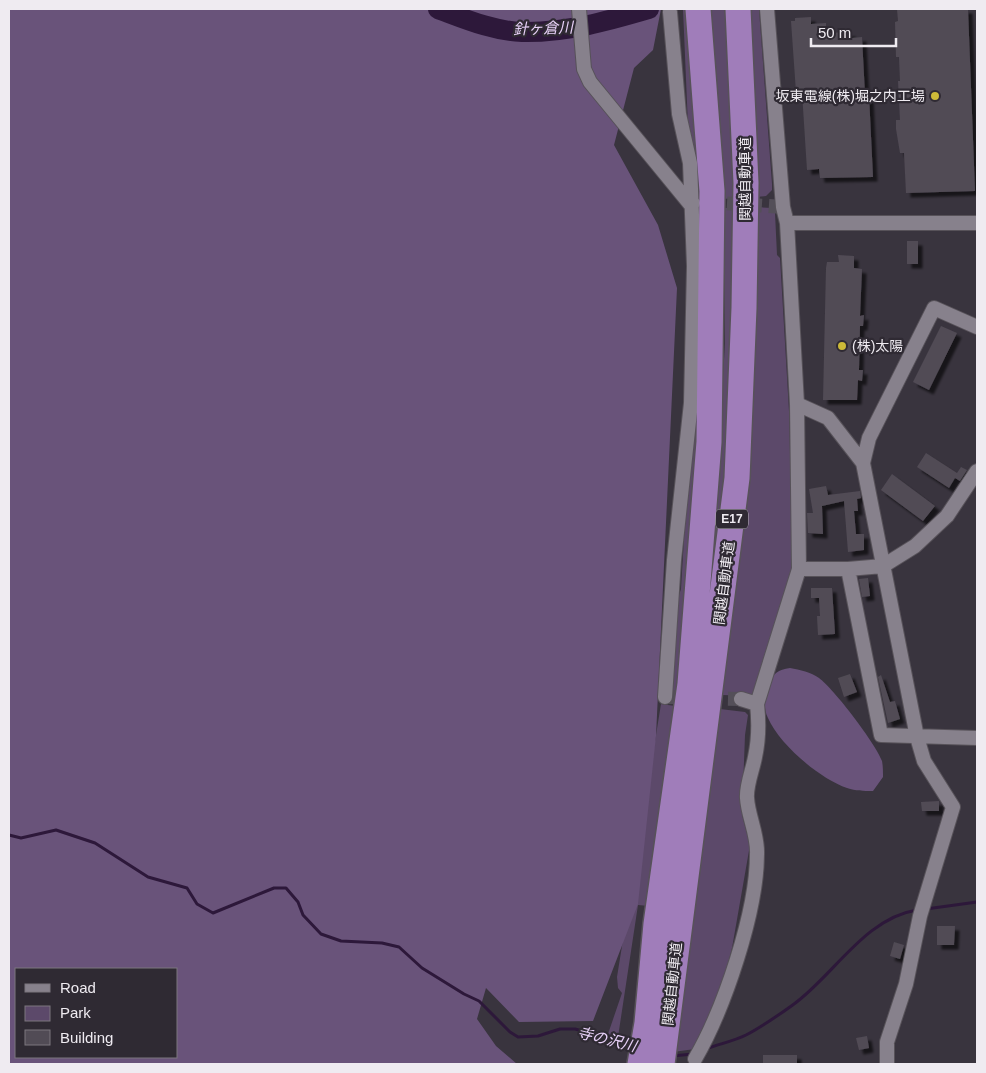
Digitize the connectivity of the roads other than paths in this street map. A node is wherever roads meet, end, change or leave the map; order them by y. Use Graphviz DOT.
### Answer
graph roads {
  1 [pos="579,9"];
  2 [pos="698,9"];
  3 [pos="738,9"];
  4 [pos="768,9"];
  5 [pos="670,12"];
  6 [pos="697,203"];
  7 [pos="787,223"];
  8 [pos="977,223"];
  9 [pos="977,327"];
  10 [pos="797,404"];
  11 [pos="863,462"];
  12 [pos="977,471"];
  13 [pos="883,566"];
  14 [pos="848,569"];
  15 [pos="799,570"];
  16 [pos="665,697"];
  17 [pos="741,699"];
  18 [pos="757,704"];
  19 [pos="917,737"];
  20 [pos="977,738"];
  21 [pos="657,1024"];
  22 [pos="696,1058"];
  23 [pos="640,1064"];
  24 [pos="662,1064"];
  25 [pos="887,1064"];
  1 -- 6 [label="street"];
  2 -- 21 [label="highway, 関越自動車道 / E17"];
  3 -- 21 [label="highway, 関越自動車道 / E17"];
  4 -- 7 [label="street"];
  5 -- 6 [label="street"];
  6 -- 16 [label="street"];
  7 -- 8 [label="street"];
  7 -- 10 [label="street"];
  9 -- 11 [label="street"];
  10 -- 11 [label="street"];
  10 -- 15 [label="street"];
  11 -- 13 [label="street"];
  12 -- 13 [label="street"];
  13 -- 14 [label="street"];
  13 -- 19 [label="street"];
  14 -- 15 [label="street"];
  14 -- 19 [label="street"];
  15 -- 18 [label="street"];
  17 -- 18 [label="street"];
  18 -- 22 [label="street"];
  19 -- 20 [label="street"];
  19 -- 25 [label="street"];
  21 -- 23 [label="highway, 関越自動車道 / E17"];
  21 -- 24 [label="highway, 関越自動車道 / E17"];
}
